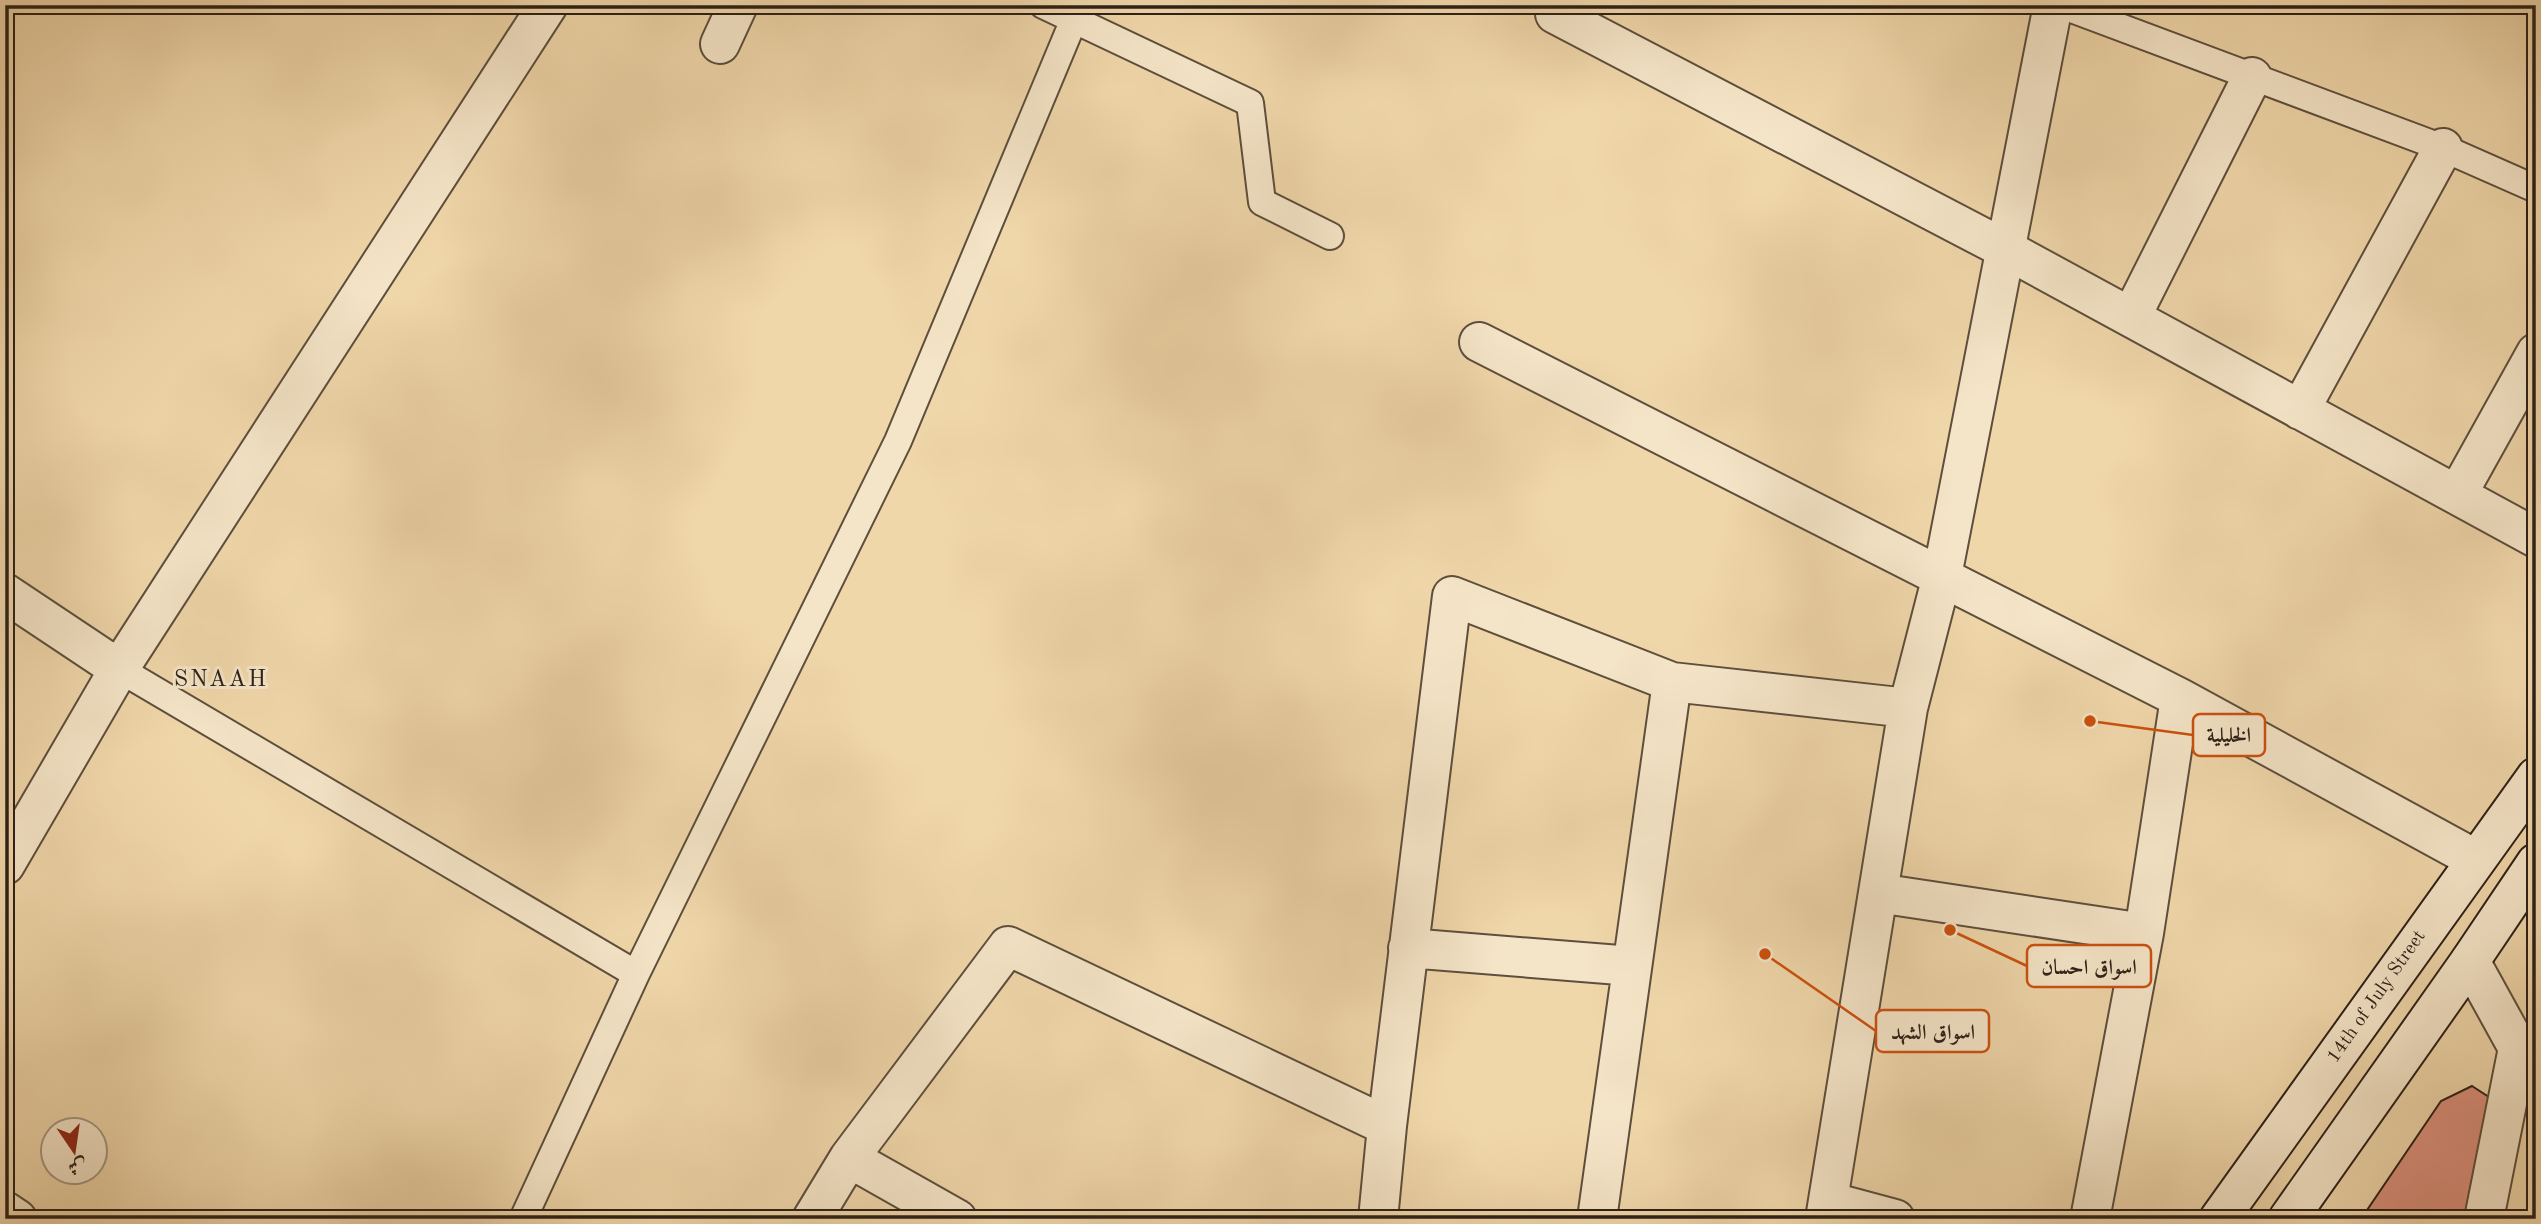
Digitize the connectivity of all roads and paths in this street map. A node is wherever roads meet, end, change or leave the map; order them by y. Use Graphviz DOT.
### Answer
graph roads {
  1 [pos="548,5"];
  2 [pos="738,5"];
  3 [pos="1043,5"];
  4 [pos="2053,5"];
  5 [pos="2061,5"];
  6 [pos="1078,13"];
  7 [pos="1555,14"];
  8 [pos="720,44"];
  9 [pos="2252,77"];
  10 [pos="2443,148"];
  11 [pos="2536,189"];
  12 [pos="1330,236"];
  13 [pos="2007,250"];
  14 [pos="2132,317"];
  15 [pos="1479,342"];
  16 [pos="2536,353"];
  17 [pos="2300,410"];
  18 [pos="2457,495"];
  19 [pos="2536,538"];
  20 [pos="1942,576"];
  21 [pos="5,593"];
  22 [pos="119,669"];
  23 [pos="1672,682"];
  24 [pos="2180,698"];
  25 [pos="1908,708"];
  26 [pos="2536,777"];
  27 [pos="2475,859"];
  28 [pos="2536,863"];
  29 [pos="5,865"];
  30 [pos="1878,893"];
  31 [pos="2144,933"];
  32 [pos="1408,948"];
  33 [pos="2470,961"];
  34 [pos="1632,966"];
  35 [pos="636,974"];
  36 [pos="1387,1126"];
  37 [pos="849,1158"];
  38 [pos="1827,1210"];
  39 [pos="5,1211"];
  40 [pos="17,1219"];
  41 [pos="523,1219"];
  42 [pos="812,1219"];
  43 [pos="957,1219"];
  44 [pos="1378,1219"];
  45 [pos="1597,1219"];
  46 [pos="1895,1219"];
  47 [pos="2090,1219"];
  48 [pos="2219,1219"];
  49 [pos="2288,1219"];
  50 [pos="2484,1219"];
  1 -- 22 [label="street"];
  2 -- 8 [label="street"];
  3 -- 6 [label="lane"];
  4 -- 13 [label="street"];
  5 -- 9 [label="lane"];
  6 -- 12 [label="lane"];
  6 -- 35 [label="lane"];
  7 -- 13 [label="street"];
  9 -- 10 [label="lane"];
  9 -- 14 [label="street"];
  10 -- 11 [label="lane"];
  10 -- 17 [label="street"];
  13 -- 14 [label="street"];
  13 -- 20 [label="street"];
  14 -- 17 [label="street"];
  15 -- 20 [label="street"];
  16 -- 18 [label="street"];
  17 -- 18 [label="street"];
  18 -- 19 [label="street"];
  20 -- 24 [label="street"];
  20 -- 25 [label="street"];
  21 -- 22 [label="street"];
  22 -- 29 [label="street"];
  22 -- 35 [label="lane"];
  23 -- 25 [label="street"];
  23 -- 32 [label="street"];
  23 -- 34 [label="street"];
  24 -- 27 [label="street"];
  24 -- 31 [label="street"];
  25 -- 30 [label="street"];
  26 -- 27 [label="street, 14th of July Street"];
  27 -- 48 [label="street, 14th of July Street"];
  28 -- 33 [label="street"];
  30 -- 31 [label="street"];
  30 -- 38 [label="street"];
  31 -- 47 [label="street"];
  32 -- 34 [label="street"];
  32 -- 36 [label="street"];
  33 -- 49 [label="street"];
  33 -- 50 [label="street"];
  34 -- 45 [label="street"];
  35 -- 41 [label="lane"];
  36 -- 37 [label="street"];
  36 -- 44 [label="street"];
  37 -- 42 [label="street"];
  37 -- 43 [label="street"];
  38 -- 46 [label="street"];
  39 -- 40 [label="street"];
}
